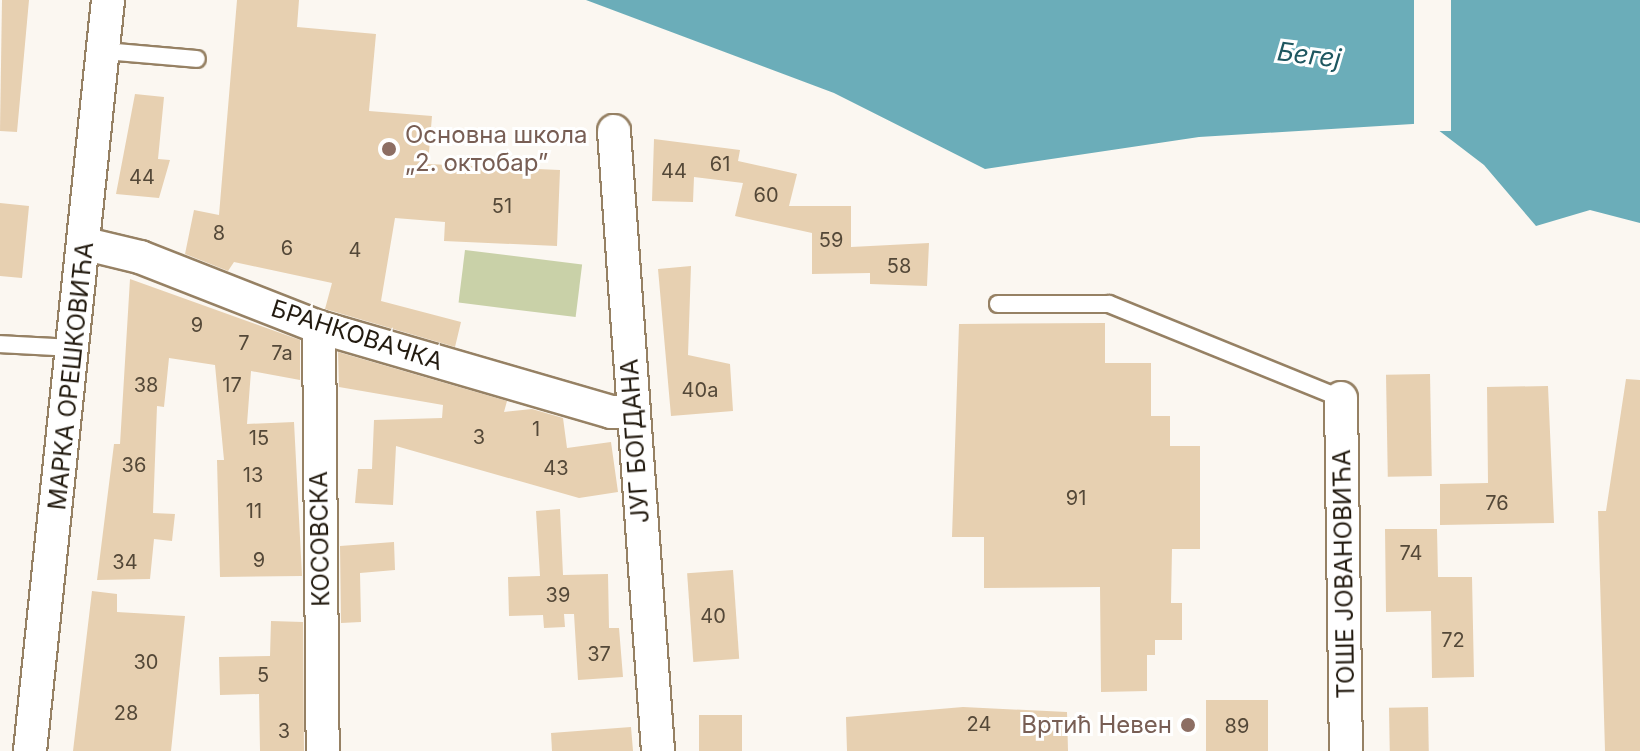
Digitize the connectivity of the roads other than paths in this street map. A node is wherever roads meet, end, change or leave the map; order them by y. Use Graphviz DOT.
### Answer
graph roads {
  1 [pos="108,0"];
  2 [pos="104,51"];
  3 [pos="197,59"];
  4 [pos="614,131"];
  5 [pos="86,244"];
  6 [pos="998,304"];
  7 [pos="319,327"];
  8 [pos="0,344"];
  9 [pos="75,348"];
  10 [pos="1341,398"];
  11 [pos="633,412"];
  12 [pos="30,751"];
  13 [pos="323,751"];
  14 [pos="658,751"];
  15 [pos="1346,751"];
  1 -- 2 [label="street, МАРКА ОРЕШКОВИЋА"];
  2 -- 3 [label="lane"];
  2 -- 5 [label="street, МАРКА ОРЕШКОВИЋА"];
  4 -- 11 [label="street, ЈУГ БОГДАНА"];
  5 -- 7 [label="street, БРАНКОВАЧКА"];
  5 -- 9 [label="street, МАРКА ОРЕШКОВИЋА"];
  6 -- 10 [label="lane"];
  7 -- 11 [label="street, БРАНКОВАЧКА"];
  7 -- 13 [label="street, КОСОВСКА"];
  8 -- 9 [label="lane"];
  9 -- 12 [label="street, МАРКА ОРЕШКОВИЋА"];
  10 -- 15 [label="street, ТОШЕ ЈОВАНОВИЋА"];
  11 -- 14 [label="street, ЈУГ БОГДАНА"];
}
